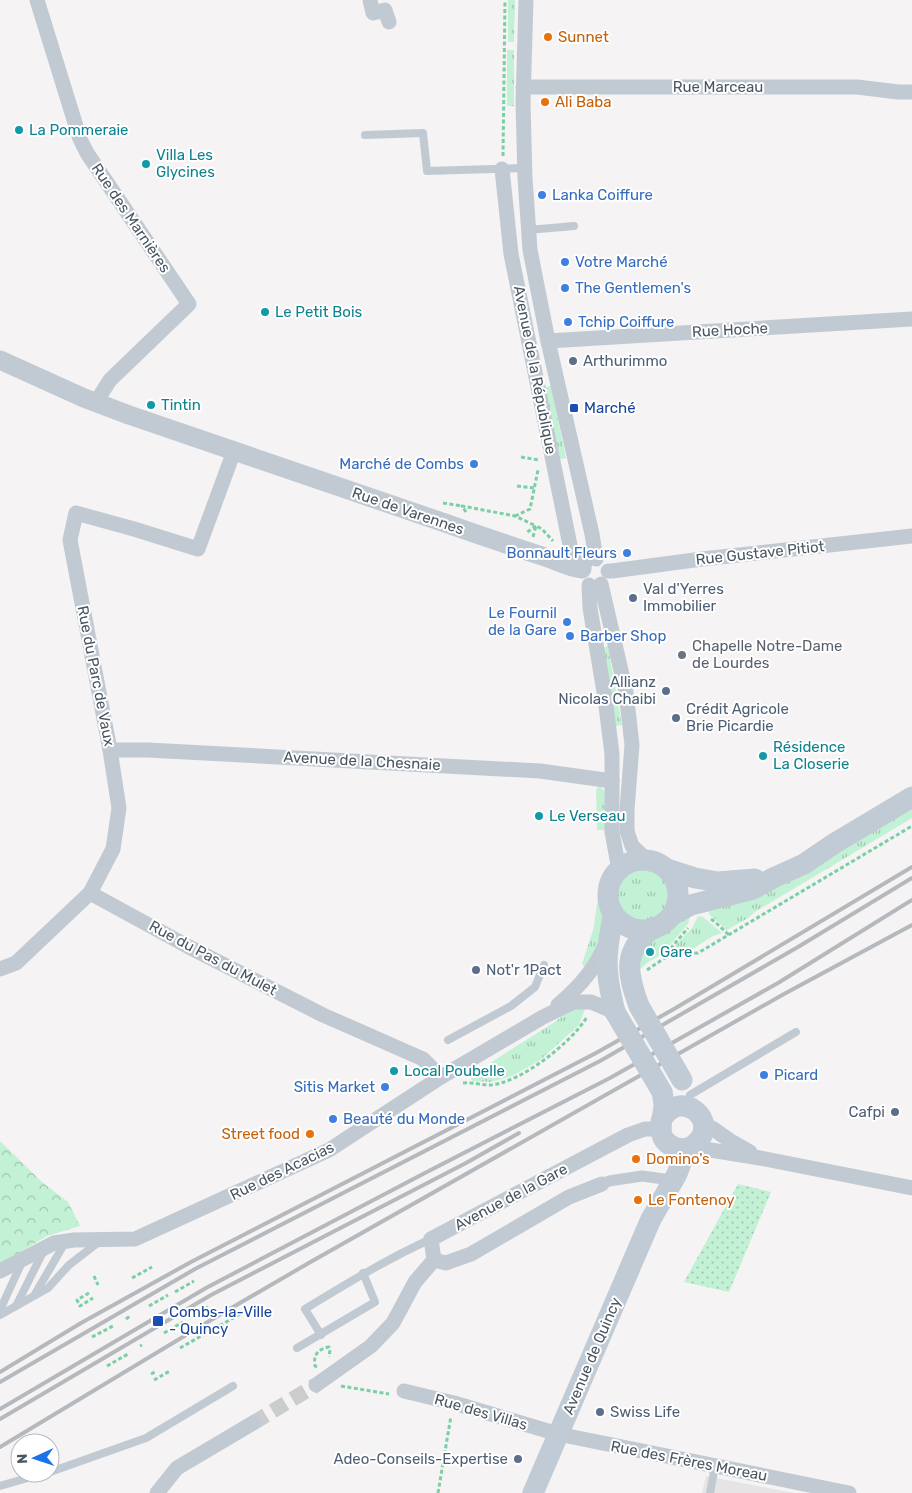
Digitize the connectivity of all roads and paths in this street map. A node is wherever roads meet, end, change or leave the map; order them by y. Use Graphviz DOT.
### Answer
graph roads {
  1 [pos="36,0"];
  2 [pos="370,0"];
  3 [pos="505,0"];
  4 [pos="526,0"];
  5 [pos="389,22"];
  6 [pos="523,87"];
  7 [pos="912,92"];
  8 [pos="365,135"];
  9 [pos="524,168"];
  10 [pos="502,169"];
  11 [pos="574,226"];
  12 [pos="528,230"];
  13 [pos="912,319"];
  14 [pos="548,341"];
  15 [pos="0,360"];
  16 [pos="96,402"];
  17 [pos="234,451"];
  18 [pos="521,457"];
  19 [pos="540,461"];
  20 [pos="538,470"];
  21 [pos="517,486"];
  22 [pos="535,488"];
  23 [pos="440,502"];
  24 [pos="462,506"];
  25 [pos="466,512"];
  26 [pos="515,516"];
  27 [pos="536,526"];
  28 [pos="529,532"];
  29 [pos="534,536"];
  30 [pos="912,536"];
  31 [pos="594,572"];
  32 [pos="110,750"];
  33 [pos="612,781"];
  34 [pos="912,797"];
  35 [pos="912,826"];
  36 [pos="646,860"];
  37 [pos="667,869"];
  38 [pos="619,870"];
  39 [pos="773,878"];
  40 [pos="90,893"];
  41 [pos="672,915"];
  42 [pos="707,918"];
  43 [pos="612,921"];
  44 [pos="653,928"];
  45 [pos="729,936"];
  46 [pos="544,964"];
  47 [pos="0,969"];
  48 [pos="636,997"];
  49 [pos="591,1002"];
  50 [pos="615,1012"];
  51 [pos="543,1017"];
  52 [pos="796,1032"];
  53 [pos="448,1040"];
  54 [pos="441,1077"];
  55 [pos="456,1083"];
  56 [pos="693,1103"];
  57 [pos="673,1138"];
  58 [pos="760,1158"];
  59 [pos="664,1179"];
  60 [pos="602,1184"];
  61 [pos="912,1188"];
  62 [pos="652,1220"];
  63 [pos="431,1239"];
  64 [pos="102,1240"];
  65 [pos="67,1241"];
  66 [pos="44,1248"];
  67 [pos="24,1258"];
  68 [pos="434,1260"];
  69 [pos="152,1267"];
  70 [pos="1,1272"];
  71 [pos="364,1273"];
  72 [pos="94,1276"];
  73 [pos="132,1278"];
  74 [pos="194,1281"];
  75 [pos="98,1285"];
  76 [pos="175,1292"];
  77 [pos="89,1294"];
  78 [pos="34,1295"];
  79 [pos="168,1296"];
  80 [pos="93,1298"];
  81 [pos="16,1306"];
  82 [pos="149,1306"];
  83 [pos="208,1307"];
  84 [pos="251,1309"];
  85 [pos="0,1310"];
  86 [pos="0,1315"];
  87 [pos="189,1318"];
  88 [pos="183,1322"];
  89 [pos="113,1326"];
  90 [pos="164,1333"];
  91 [pos="321,1334"];
  92 [pos="92,1337"];
  93 [pos="328,1347"];
  94 [pos="180,1348"];
  95 [pos="297,1348"];
  96 [pos="128,1354"];
  97 [pos="107,1366"];
  98 [pos="170,1371"];
  99 [pos="155,1372"];
  100 [pos="151,1374"];
  101 [pos="322,1376"];
  102 [pos="154,1380"];
  103 [pos="233,1386"];
  104 [pos="404,1391"];
  105 [pos="454,1403"];
  106 [pos="254,1423"];
  107 [pos="558,1434"];
  108 [pos="715,1466"];
  109 [pos="60,1468"];
  110 [pos="157,1493"];
  111 [pos="438,1493"];
  112 [pos="533,1493"];
  113 [pos="710,1493"];
  114 [pos="848,1493"];
  1 -- 16 [label="street, Rue des Marnières"];
  2 -- 5 [label="street"];
  3 -- 10 [label="path"];
  4 -- 6 [label="street, Avenue de la République"];
  6 -- 7 [label="street, Rue Marceau"];
  6 -- 9 [label="street, Avenue de la République"];
  8 -- 10 [label="lane"];
  9 -- 10 [label="lane"];
  9 -- 12 [label="street, Avenue de la République"];
  10 -- 31 [label="street, Avenue de la République"];
  11 -- 12 [label="lane"];
  12 -- 14 [label="street, Avenue de la République"];
  13 -- 14 [label="street, Rue Hoche"];
  14 -- 31 [label="street, Avenue de la République"];
  15 -- 16 [label="street, Rue de Varennes"];
  16 -- 17 [label="street, Rue de Varennes"];
  17 -- 31 [label="street, Rue de Varennes"];
  17 -- 32 [label="street, Rue du Parc de Vaux"];
  18 -- 19 [label="path"];
  20 -- 22 [label="path"];
  21 -- 22 [label="path"];
  22 -- 26 [label="path"];
  23 -- 24 [label="path"];
  24 -- 25 [label="path"];
  24 -- 26 [label="path"];
  26 -- 27 [label="path"];
  27 -- 28 [label="path"];
  27 -- 29 [label="path"];
  30 -- 31 [label="street, Rue Gustave Pitiot"];
  31 -- 33 [label="street, Avenue de la République"];
  31 -- 36 [label="street, Avenue de la République"];
  32 -- 33 [label="street, Avenue de la Chesnaie"];
  32 -- 40 [label="street, Rue du Parc de Vaux"];
  33 -- 38 [label="street, Avenue de la République"];
  34 -- 39 [label="main road"];
  35 -- 45 [label="path"];
  36 -- 37 [label="main road"];
  36 -- 38 [label="main road"];
  37 -- 39 [label="main road"];
  37 -- 41 [label="main road"];
  38 -- 43 [label="main road"];
  39 -- 41 [label="main road"];
  40 -- 47 [label="street"];
  40 -- 54 [label="street, Rue du Pas du Mulet"];
  41 -- 44 [label="main road"];
  42 -- 45 [label="path"];
  43 -- 44 [label="main road"];
  43 -- 50 [label="main road"];
  43 -- 51 [label="street, Rue des Acacias"];
  44 -- 48 [label="main road"];
  45 -- 48 [label="path"];
  46 -- 53 [label="lane"];
  48 -- 56 [label="main road, bridge"];
  49 -- 50 [label="street"];
  49 -- 51 [label="street, Rue des Acacias"];
  49 -- 55 [label="path"];
  50 -- 57 [label="main road, bridge"];
  51 -- 54 [label="street, Rue des Acacias"];
  52 -- 56 [label="lane"];
  54 -- 64 [label="street, Rue des Acacias"];
  56 -- 57 [label="main road"];
  56 -- 57 [label="main road"];
  56 -- 58 [label="street"];
  57 -- 58 [label="street, Avenue de la Gare"];
  57 -- 59 [label="main road, Avenue de Quincy"];
  57 -- 62 [label="main road, Avenue de Quincy"];
  57 -- 63 [label="street, Avenue de la Gare"];
  58 -- 61 [label="street, Avenue de la Gare"];
  59 -- 60 [label="street"];
  59 -- 62 [label="main road, Avenue de Quincy"];
  60 -- 68 [label="street"];
  62 -- 107 [label="main road, Avenue de Quincy"];
  63 -- 68 [label="street"];
  63 -- 71 [label="lane, Avenue de la Gare"];
  64 -- 65 [label="street, Rue des Acacias"];
  64 -- 78 [label="lane"];
  65 -- 66 [label="street, Rue des Acacias"];
  65 -- 78 [label="lane"];
  66 -- 67 [label="street, Rue des Acacias"];
  66 -- 81 [label="lane"];
  67 -- 70 [label="street, Rue des Acacias"];
  67 -- 85 [label="lane"];
  68 -- 101 [label="street"];
  69 -- 73 [label="path"];
  71 -- 91 [label="lane"];
  71 -- 91 [label="lane, Avenue de la Gare"];
  72 -- 75 [label="path"];
  74 -- 76 [label="path"];
  77 -- 80 [label="path"];
  78 -- 81 [label="lane"];
  79 -- 82 [label="path"];
  81 -- 86 [label="lane"];
  83 -- 87 [label="path"];
  84 -- 94 [label="path"];
  88 -- 90 [label="path"];
  89 -- 92 [label="path"];
  91 -- 95 [label="lane"];
  93 -- 101 [label="path"];
  96 -- 97 [label="path"];
  98 -- 102 [label="path"];
  99 -- 100 [label="path"];
  101 -- 104 [label="path"];
  103 -- 109 [label="lane"];
  104 -- 105 [label="street, Rue des Villas"];
  105 -- 107 [label="street, Rue des Villas"];
  105 -- 111 [label="path"];
  106 -- 110 [label="street"];
  107 -- 108 [label="street, Rue des Frères Moreau"];
  107 -- 112 [label="main road, Avenue de Quincy"];
  108 -- 113 [label="lane"];
  108 -- 114 [label="street, Rue des Frères Moreau"];
}
